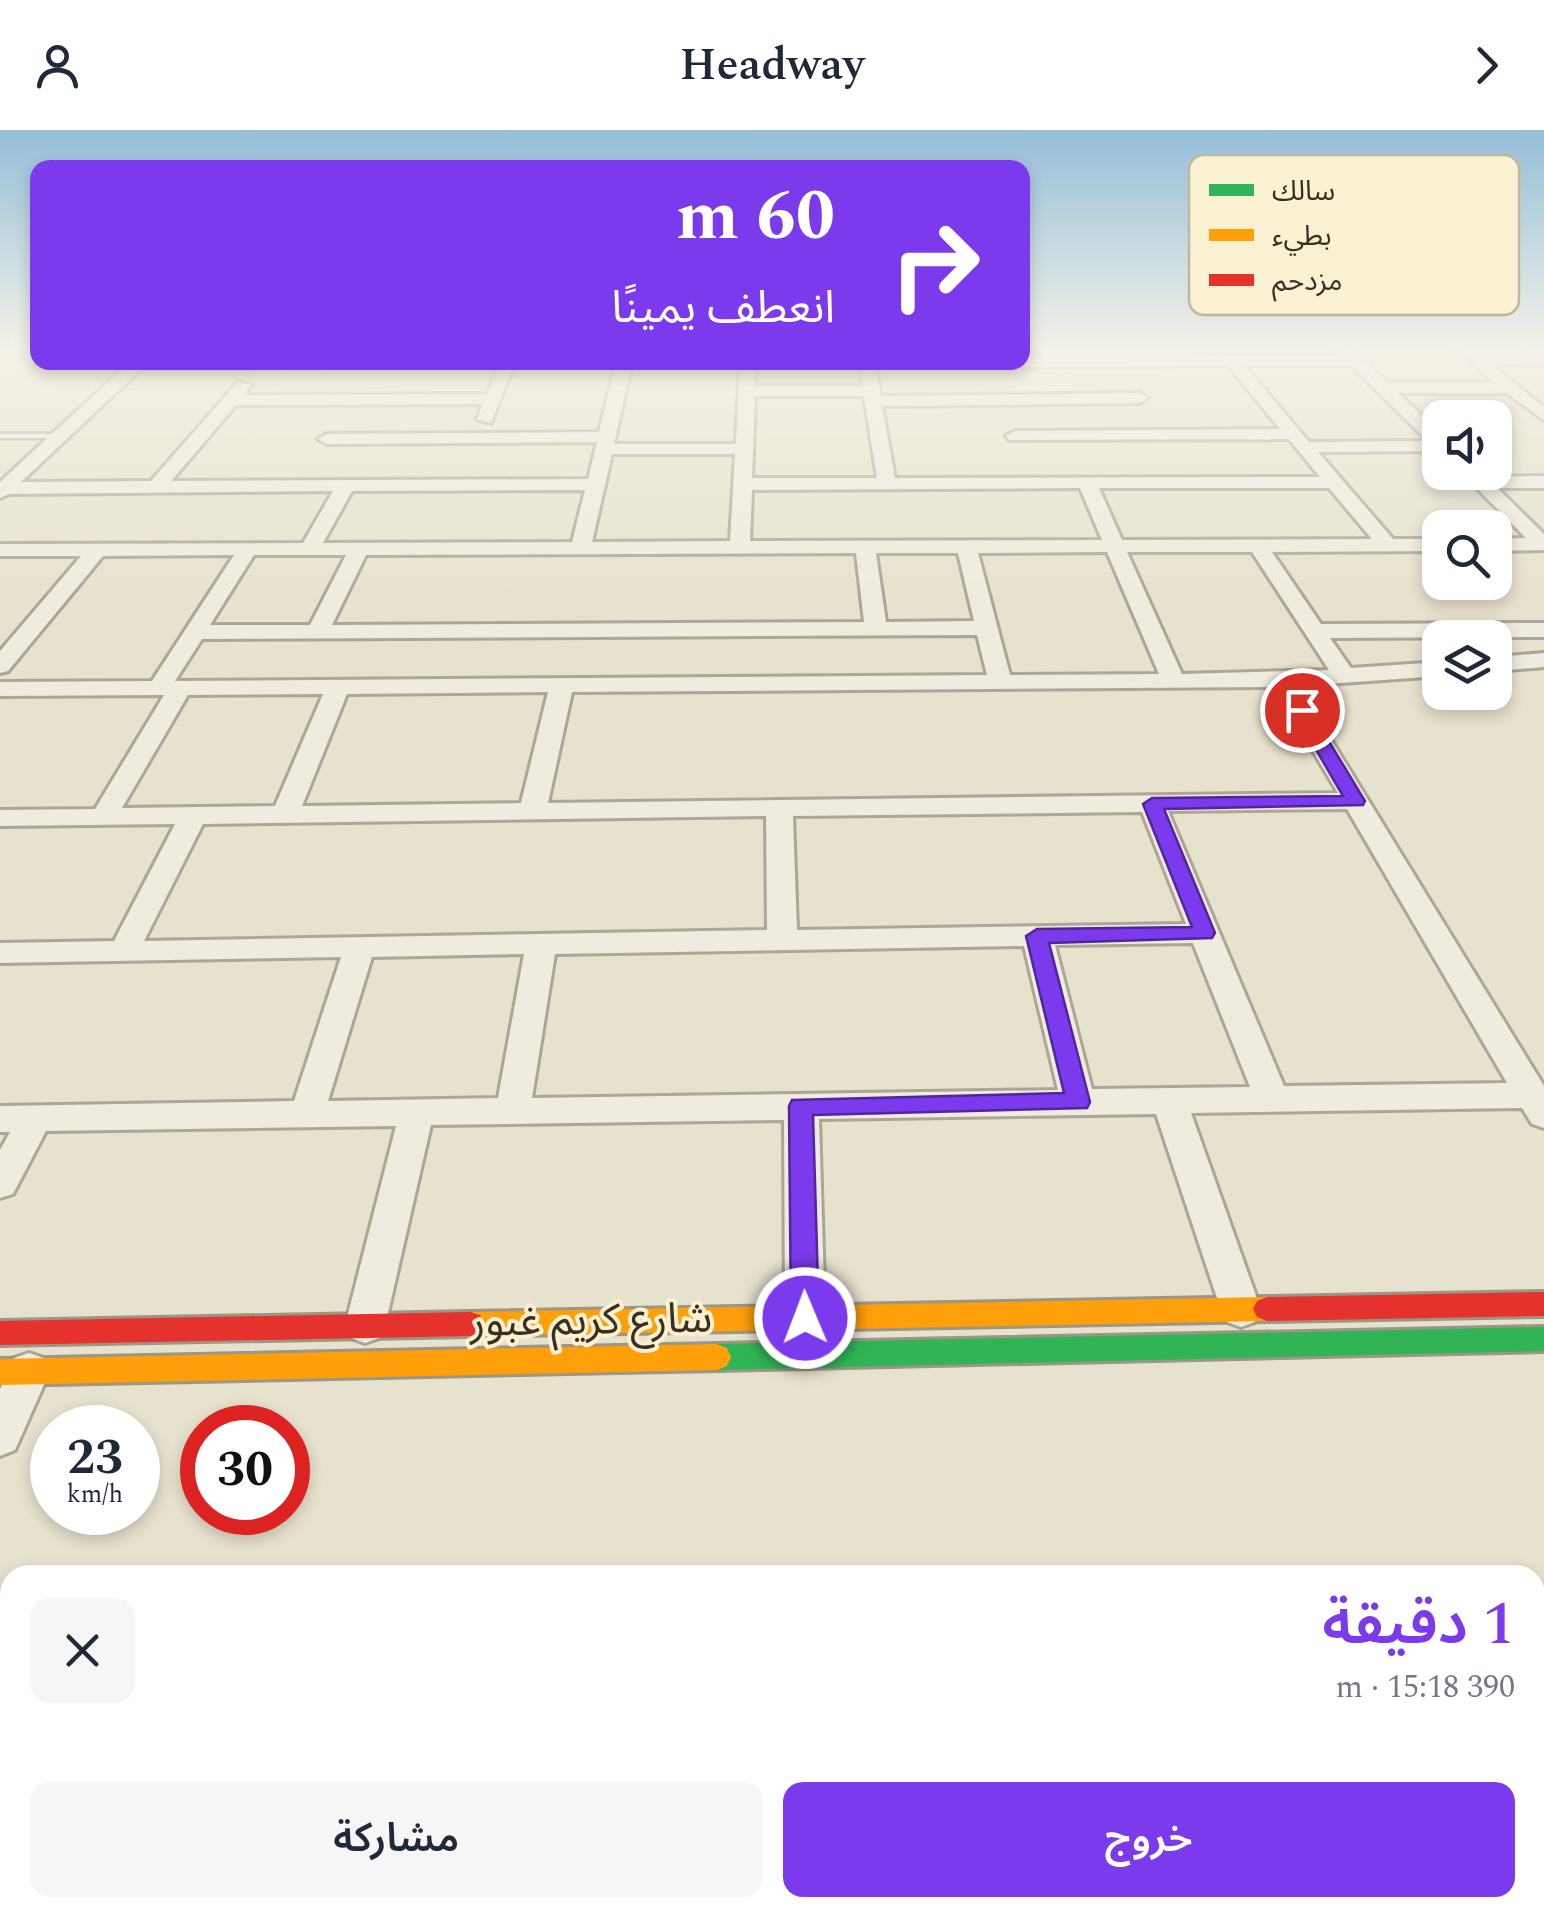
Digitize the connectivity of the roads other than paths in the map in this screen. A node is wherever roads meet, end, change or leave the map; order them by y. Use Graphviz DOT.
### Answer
graph roads {
  1 [pos="65,431"];
  2 [pos="205,431"];
  3 [pos="304,431"];
  4 [pos="364,431"];
  5 [pos="481,431"];
  6 [pos="609,431"];
  7 [pos="745,431"];
  8 [pos="878,431"];
  9 [pos="1013,431"];
  10 [pos="1160,431"];
  11 [pos="1292,431"];
  12 [pos="1162,435"];
  13 [pos="0,436"];
  14 [pos="60,436"];
  15 [pos="478,438"];
  16 [pos="1299,440"];
  17 [pos="326,441"];
  18 [pos="606,443"];
  19 [pos="1422,444"];
  20 [pos="744,449"];
  21 [pos="1024,460"];
  22 [pos="1512,480"];
  23 [pos="1334,482"];
  24 [pos="1544,482"];
  25 [pos="1087,483"];
  26 [pos="596,484"];
  27 [pos="742,484"];
  28 [pos="886,484"];
  29 [pos="346,486"];
  30 [pos="156,487"];
  31 [pos="2,490"];
  32 [pos="1487,490"];
  33 [pos="1512,544"];
  34 [pos="1543,544"];
  35 [pos="1386,545"];
  36 [pos="1422,545"];
  37 [pos="966,546"];
  38 [pos="1115,546"];
  39 [pos="1258,546"];
  40 [pos="740,547"];
  41 [pos="865,547"];
  42 [pos="359,548"];
  43 [pos="581,548"];
  44 [pos="248,549"];
  45 [pos="309,549"];
  46 [pos="0,550"];
  47 [pos="97,550"];
  48 [pos="876,628"];
  49 [pos="986,628"];
  50 [pos="1544,630"];
  51 [pos="1314,631"];
  52 [pos="194,632"];
  53 [pos="316,632"];
  54 [pos="1544,660"];
  55 [pos="582,663"];
  56 [pos="1512,663"];
  57 [pos="0,666"];
  58 [pos="1422,671"];
  59 [pos="1345,677"];
  60 [pos="1173,680"];
  61 [pos="1284,680"];
  62 [pos="1000,682"];
  63 [pos="338,686"];
  64 [pos="169,688"];
  65 [pos="0,689"];
  66 [pos="1356,801"];
  67 [pos="1152,804"];
  68 [pos="779,808"];
  69 [pos="533,811"];
  70 [pos="285,814"];
  71 [pos="193,816"];
  72 [pos="103,817"];
  73 [pos="0,818"];
  74 [pos="1205,933"];
  75 [pos="1037,936"];
  76 [pos="782,940"];
  77 [pos="542,944"];
  78 [pos="360,948"];
  79 [pos="124,951"];
  80 [pos="0,954"];
  81 [pos="1272,1099"];
  82 [pos="1169,1100"];
  83 [pos="1078,1102"];
  84 [pos="1538,1105"];
  85 [pos="801,1106"];
  86 [pos="513,1111"];
  87 [pos="417,1112"];
  88 [pos="306,1114"];
  89 [pos="18,1118"];
  90 [pos="0,1184"];
  91 [pos="1544,1304"];
  92 [pos="1241,1310"];
  93 [pos="805,1318"];
  94 [pos="472,1324"];
  95 [pos="365,1326"];
  96 [pos="0,1333"];
  97 [pos="1544,1339"];
  98 [pos="465,1361"];
  99 [pos="15,1372"];
  100 [pos="0,1436"];
  1 -- 14 [label="street"];
  2 -- 30 [label="street"];
  3 -- 17 [label="street"];
  4 -- 17 [label="street"];
  5 -- 15 [label="street"];
  6 -- 18 [label="street"];
  7 -- 20 [label="street"];
  8 -- 28 [label="street"];
  9 -- 21 [label="street"];
  10 -- 12 [label="street"];
  11 -- 16 [label="street"];
  12 -- 16 [label="street"];
  12 -- 21 [label="street"];
  13 -- 14 [label="lane"];
  14 -- 31 [label="street"];
  15 -- 17 [label="street"];
  15 -- 18 [label="street"];
  16 -- 19 [label="street"];
  16 -- 23 [label="street"];
  17 -- 29 [label="street"];
  17 -- 30 [label="street"];
  18 -- 20 [label="street"];
  18 -- 26 [label="street"];
  20 -- 27 [label="street"];
  21 -- 25 [label="street"];
  21 -- 28 [label="street"];
  22 -- 24 [label="street"];
  23 -- 25 [label="street"];
  23 -- 35 [label="street"];
  25 -- 38 [label="street"];
  26 -- 29 [label="street"];
  26 -- 43 [label="street"];
  27 -- 28 [label="street"];
  27 -- 40 [label="street"];
  29 -- 45 [label="street"];
  30 -- 31 [label="street"];
  32 -- 34 [label="street"];
  33 -- 34 [label="street"];
  35 -- 36 [label="street"];
  35 -- 39 [label="street"];
  37 -- 38 [label="street"];
  37 -- 41 [label="street"];
  37 -- 49 [label="street"];
  38 -- 39 [label="street"];
  38 -- 60 [label="street"];
  39 -- 51 [label="street"];
  40 -- 41 [label="street"];
  40 -- 43 [label="street"];
  41 -- 48 [label="street"];
  42 -- 43 [label="street"];
  42 -- 45 [label="street"];
  42 -- 53 [label="street"];
  44 -- 45 [label="street"];
  44 -- 47 [label="street"];
  44 -- 52 [label="street"];
  46 -- 47 [label="street"];
  47 -- 57 [label="street"];
  48 -- 49 [label="street"];
  48 -- 55 [label="street"];
  49 -- 62 [label="street"];
  50 -- 51 [label="street"];
  51 -- 59 [label="street"];
  52 -- 53 [label="street"];
  52 -- 64 [label="street"];
  53 -- 55 [label="street"];
  54 -- 56 [label="street"];
  55 -- 62 [label="street"];
  55 -- 63 [label="street"];
  55 -- 69 [label="street"];
  58 -- 59 [label="street"];
  59 -- 61 [label="street"];
  60 -- 61 [label="street"];
  60 -- 62 [label="street"];
  61 -- 66 [label="street"];
  63 -- 64 [label="street"];
  63 -- 70 [label="street"];
  64 -- 65 [label="street"];
  64 -- 72 [label="street"];
  66 -- 67 [label="street"];
  66 -- 84 [label="street"];
  67 -- 68 [label="street"];
  67 -- 74 [label="street"];
  68 -- 69 [label="street"];
  68 -- 76 [label="street"];
  69 -- 70 [label="street"];
  70 -- 71 [label="street"];
  71 -- 72 [label="street"];
  71 -- 79 [label="street"];
  72 -- 73 [label="street"];
  74 -- 75 [label="street"];
  74 -- 81 [label="street"];
  75 -- 76 [label="street"];
  75 -- 83 [label="street"];
  76 -- 77 [label="street"];
  77 -- 78 [label="street"];
  77 -- 86 [label="street"];
  78 -- 79 [label="street"];
  78 -- 88 [label="street"];
  79 -- 80 [label="street"];
  81 -- 82 [label="street"];
  81 -- 84 [label="street"];
  82 -- 83 [label="street"];
  82 -- 92 [label="street"];
  83 -- 85 [label="street"];
  85 -- 86 [label="street"];
  85 -- 93 [label="street"];
  86 -- 87 [label="street"];
  87 -- 88 [label="street"];
  87 -- 95 [label="street"];
  88 -- 89 [label="street"];
  89 -- 90 [label="street"];
  91 -- 92 [label="street, شارع كريم غبور"];
  92 -- 93 [label="street, شارع كريم غبور"];
  93 -- 94 [label="street, شارع كريم غبور"];
  94 -- 95 [label="street, شارع كريم غبور"];
  94 -- 98 [label="street"];
  95 -- 96 [label="street, شارع كريم غبور"];
  97 -- 98 [label="street, شارع كريم غبور"];
  98 -- 99 [label="street, شارع كريم غبور"];
  99 -- 100 [label="street"];
}
